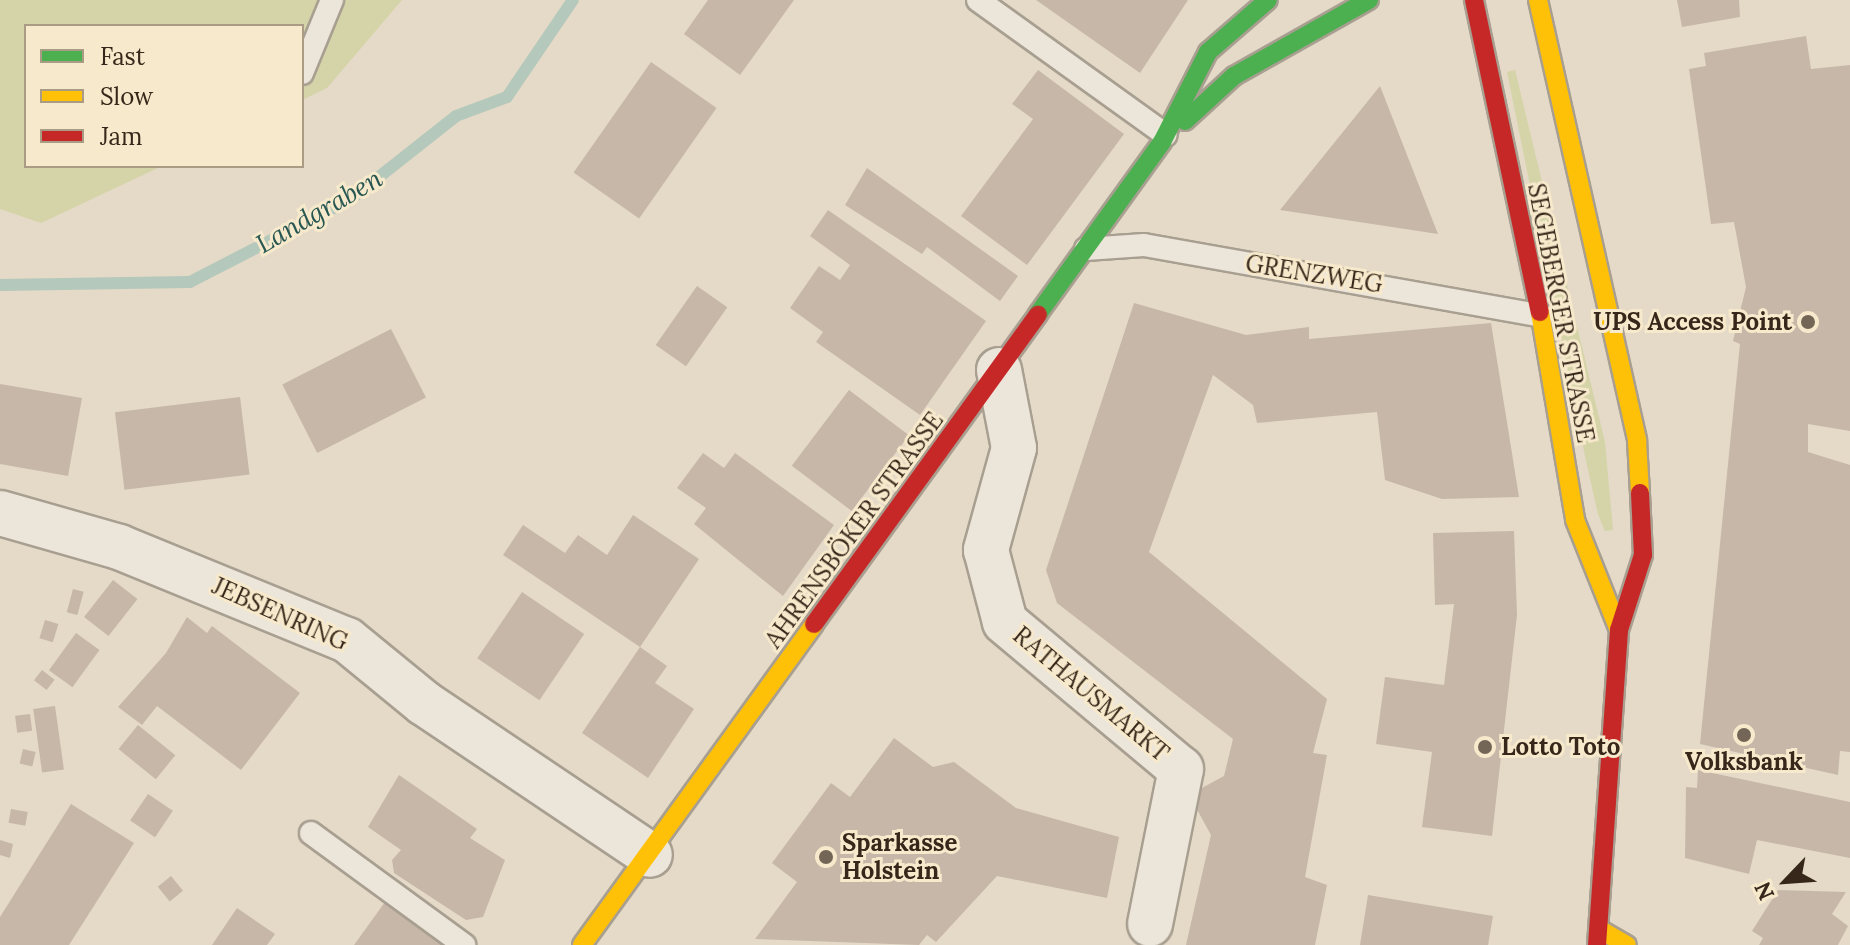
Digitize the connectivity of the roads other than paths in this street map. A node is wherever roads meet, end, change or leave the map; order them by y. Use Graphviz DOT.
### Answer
graph roads {
  1 [pos="332,0"];
  2 [pos="978,0"];
  3 [pos="1268,0"];
  4 [pos="1369,0"];
  5 [pos="1474,0"];
  6 [pos="1538,0"];
  7 [pos="304,68"];
  8 [pos="1164,138"];
  9 [pos="1085,249"];
  10 [pos="1541,316"];
  11 [pos="999,370"];
  12 [pos="0,513"];
  13 [pos="1619,630"];
  14 [pos="311,833"];
  15 [pos="650,855"];
  16 [pos="1150,924"];
  17 [pos="1598,937"];
  18 [pos="464,945"];
  19 [pos="582,945"];
  20 [pos="1627,945"];
  1 -- 7 [label="lane"];
  2 -- 8 [label="lane"];
  3 -- 8 [label="main road, AHRENSBÖKER STRASSE"];
  4 -- 8 [label="main road, AHRENSBÖKER STRASSE"];
  5 -- 10 [label="main road, SEGEBERGER STRASSE"];
  6 -- 13 [label="main road, SEGEBERGER STRASSE"];
  8 -- 9 [label="main road, AHRENSBÖKER STRASSE"];
  9 -- 10 [label="lane, GRENZWEG"];
  9 -- 11 [label="main road, AHRENSBÖKER STRASSE"];
  10 -- 13 [label="main road, SEGEBERGER STRASSE"];
  11 -- 15 [label="main road, AHRENSBÖKER STRASSE"];
  11 -- 16 [label="street, RATHAUSMARKT"];
  12 -- 15 [label="street, JEBSENRING"];
  13 -- 17 [label="main road, SEGEBERGER STRASSE"];
  14 -- 18 [label="lane"];
  15 -- 19 [label="main road, AHRENSBÖKER STRASSE"];
  17 -- 20 [label="main road"];
}
